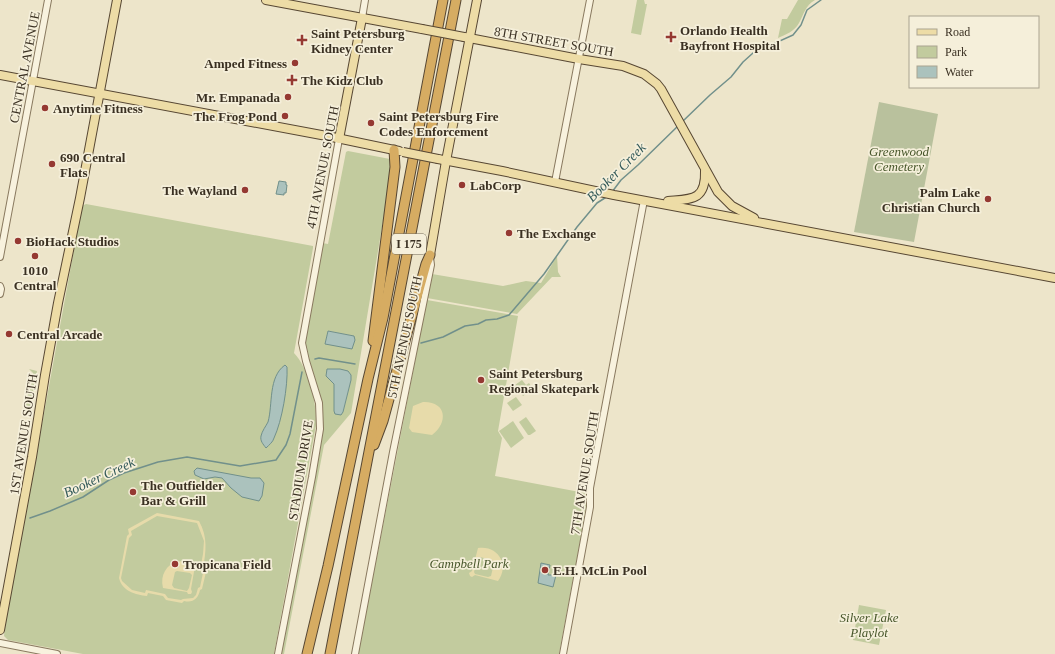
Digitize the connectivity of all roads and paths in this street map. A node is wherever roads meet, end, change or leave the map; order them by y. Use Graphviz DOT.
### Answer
graph roads {
  1 [pos="48,0"];
  2 [pos="117,0"];
  3 [pos="266,0"];
  4 [pos="366,0"];
  5 [pos="442,0"];
  6 [pos="456,0"];
  7 [pos="459,0"];
  8 [pos="478,0"];
  9 [pos="590,0"];
  10 [pos="362,18"];
  11 [pos="451,27"];
  12 [pos="467,38"];
  13 [pos="579,59"];
  14 [pos="0,75"];
  15 [pos="33,81"];
  16 [pos="100,94"];
  17 [pos="339,139"];
  18 [pos="394,150"];
  19 [pos="442,160"];
  20 [pos="705,169"];
  21 [pos="555,182"];
  22 [pos="647,201"];
  23 [pos="764,222"];
  24 [pos="320,244"];
  25 [pos="430,255"];
  26 [pos="0,257"];
  27 [pos="1055,278"];
  28 [pos="0,286"];
  29 [pos="0,294"];
  30 [pos="368,378"];
  31 [pos="368,461"];
  32 [pos="328,566"];
  33 [pos="0,630"];
  34 [pos="0,643"];
  35 [pos="331,653"];
  36 [pos="57,654"];
  37 [pos="278,654"];
  38 [pos="307,654"];
  39 [pos="312,654"];
  40 [pos="355,654"];
  41 [pos="563,654"];
  1 -- 15 [label="street, CENTRAL AVENUE"];
  2 -- 16 [label="main road, 1ST AVENUE SOUTH"];
  3 -- 10 [label="main road, 8TH STREET SOUTH"];
  4 -- 10 [label="street, 4TH AVENUE SOUTH"];
  5 -- 30 [label="highway, I 175"];
  6 -- 11 [label="highway, I 175"];
  7 -- 11 [label="highway"];
  8 -- 12 [label="main road, 5TH AVENUE SOUTH"];
  9 -- 13 [label="street"];
  10 -- 12 [label="main road, 8TH STREET SOUTH, bridge"];
  10 -- 17 [label="main road, 4TH AVENUE SOUTH"];
  11 -- 31 [label="highway, I 175"];
  12 -- 13 [label="main road, 8TH STREET SOUTH"];
  12 -- 19 [label="main road, 5TH AVENUE SOUTH"];
  13 -- 20 [label="main road, 8TH STREET SOUTH"];
  13 -- 21 [label="street"];
  14 -- 15 [label="main road"];
  15 -- 16 [label="main road"];
  15 -- 26 [label="street, CENTRAL AVENUE"];
  16 -- 17 [label="main road"];
  16 -- 33 [label="main road, 1ST AVENUE SOUTH"];
  17 -- 18 [label="main road"];
  17 -- 24 [label="street, 4TH AVENUE SOUTH"];
  18 -- 19 [label="main road, bridge"];
  18 -- 30 [label="highway"];
  19 -- 21 [label="main road"];
  19 -- 25 [label="main road, 5TH AVENUE SOUTH"];
  20 -- 22 [label="main road"];
  20 -- 23 [label="main road, 8TH STREET SOUTH"];
  21 -- 22 [label="main road"];
  22 -- 23 [label="main road"];
  22 -- 41 [label="street, 7TH AVENUE SOUTH"];
  23 -- 27 [label="main road"];
  24 -- 37 [label="street, STADIUM DRIVE"];
  25 -- 31 [label="highway"];
  25 -- 40 [label="street, 5TH AVENUE SOUTH"];
  28 -- 29 [label="street"];
  30 -- 32 [label="highway, I 175"];
  31 -- 35 [label="highway, I 175"];
  32 -- 38 [label="highway"];
  32 -- 39 [label="highway"];
  34 -- 36 [label="street"];
}
